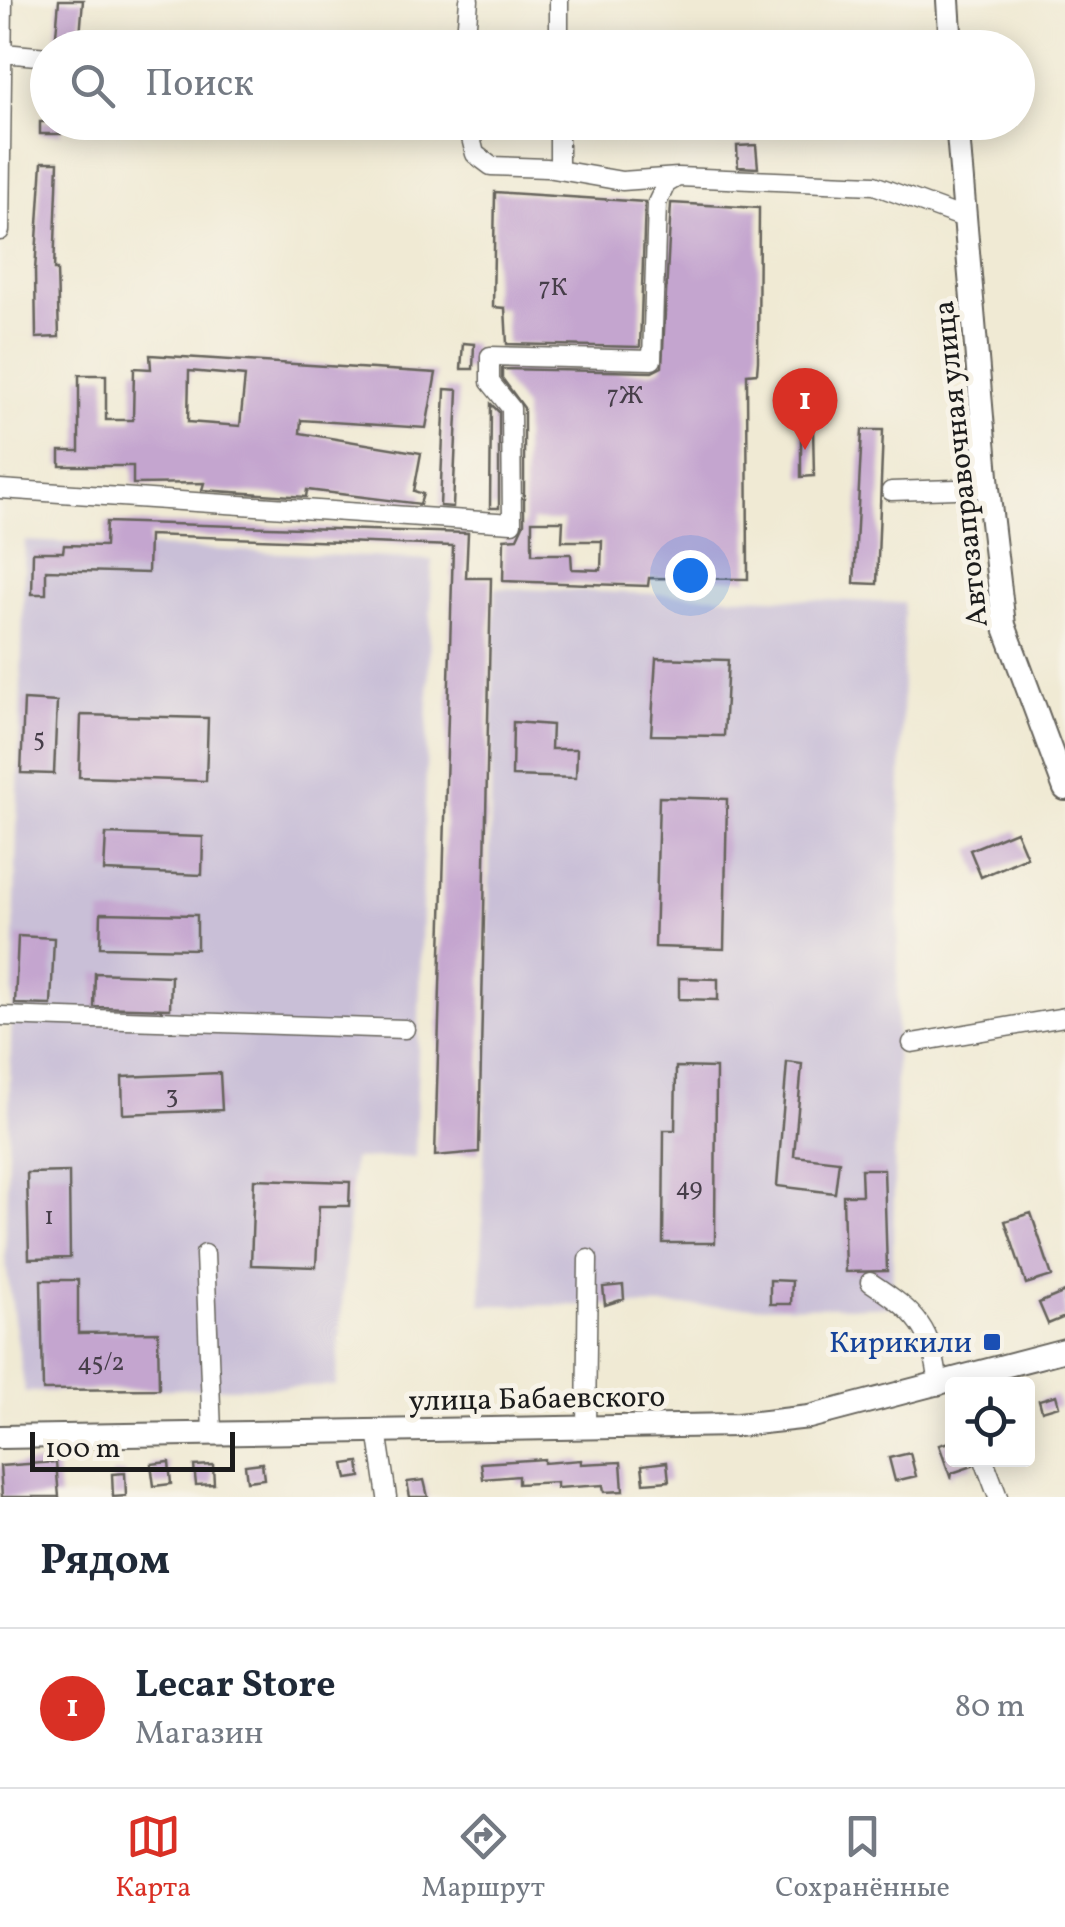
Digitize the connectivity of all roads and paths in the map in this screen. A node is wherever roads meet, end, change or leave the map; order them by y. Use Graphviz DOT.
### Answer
graph roads {
  1 [pos="3,0"];
  2 [pos="469,0"];
  3 [pos="559,0"];
  4 [pos="948,0"];
  5 [pos="466,30"];
  6 [pos="559,30"];
  7 [pos="950,30"];
  8 [pos="2,53"];
  9 [pos="30,55"];
  10 [pos="472,140"];
  11 [pos="559,140"];
  12 [pos="958,140"];
  13 [pos="560,170"];
  14 [pos="678,177"];
  15 [pos="964,218"];
  16 [pos="0,230"];
  17 [pos="988,488"];
  18 [pos="0,489"];
  19 [pos="892,491"];
  20 [pos="1065,789"];
  21 [pos="0,1016"];
  22 [pos="1065,1017"];
  23 [pos="405,1029"];
  24 [pos="912,1044"];
  25 [pos="206,1254"];
  26 [pos="588,1259"];
  27 [pos="870,1282"];
  28 [pos="1065,1350"];
  29 [pos="947,1377"];
  30 [pos="975,1377"];
  31 [pos="945,1386"];
  32 [pos="586,1428"];
  33 [pos="377,1430"];
  34 [pos="212,1432"];
  35 [pos="0,1437"];
  36 [pos="987,1467"];
  37 [pos="386,1497"];
  38 [pos="998,1497"];
  1 -- 8 [label="street"];
  2 -- 5 [label="street"];
  3 -- 6 [label="street"];
  4 -- 7 [label="main road"];
  8 -- 9 [label="street"];
  8 -- 16 [label="street"];
  10 -- 13 [label="street"];
  11 -- 13 [label="street"];
  12 -- 15 [label="main road, Автозаправочная улица"];
  13 -- 14 [label="street"];
  14 -- 15 [label="street"];
  14 -- 18 [label="street"];
  15 -- 17 [label="main road, Автозаправочная улица"];
  17 -- 19 [label="street"];
  17 -- 20 [label="main road, Автозаправочная улица"];
  21 -- 23 [label="street"];
  22 -- 24 [label="street"];
  25 -- 34 [label="street"];
  26 -- 32 [label="street"];
  27 -- 29 [label="street"];
  28 -- 30 [label="main road, улица Бабаевского"];
  31 -- 32 [label="main road, улица Бабаевского"];
  32 -- 33 [label="main road, улица Бабаевского"];
  33 -- 34 [label="main road, улица Бабаевского"];
  33 -- 37 [label="street"];
  34 -- 35 [label="main road, улица Бабаевского"];
  36 -- 38 [label="street"];
}
